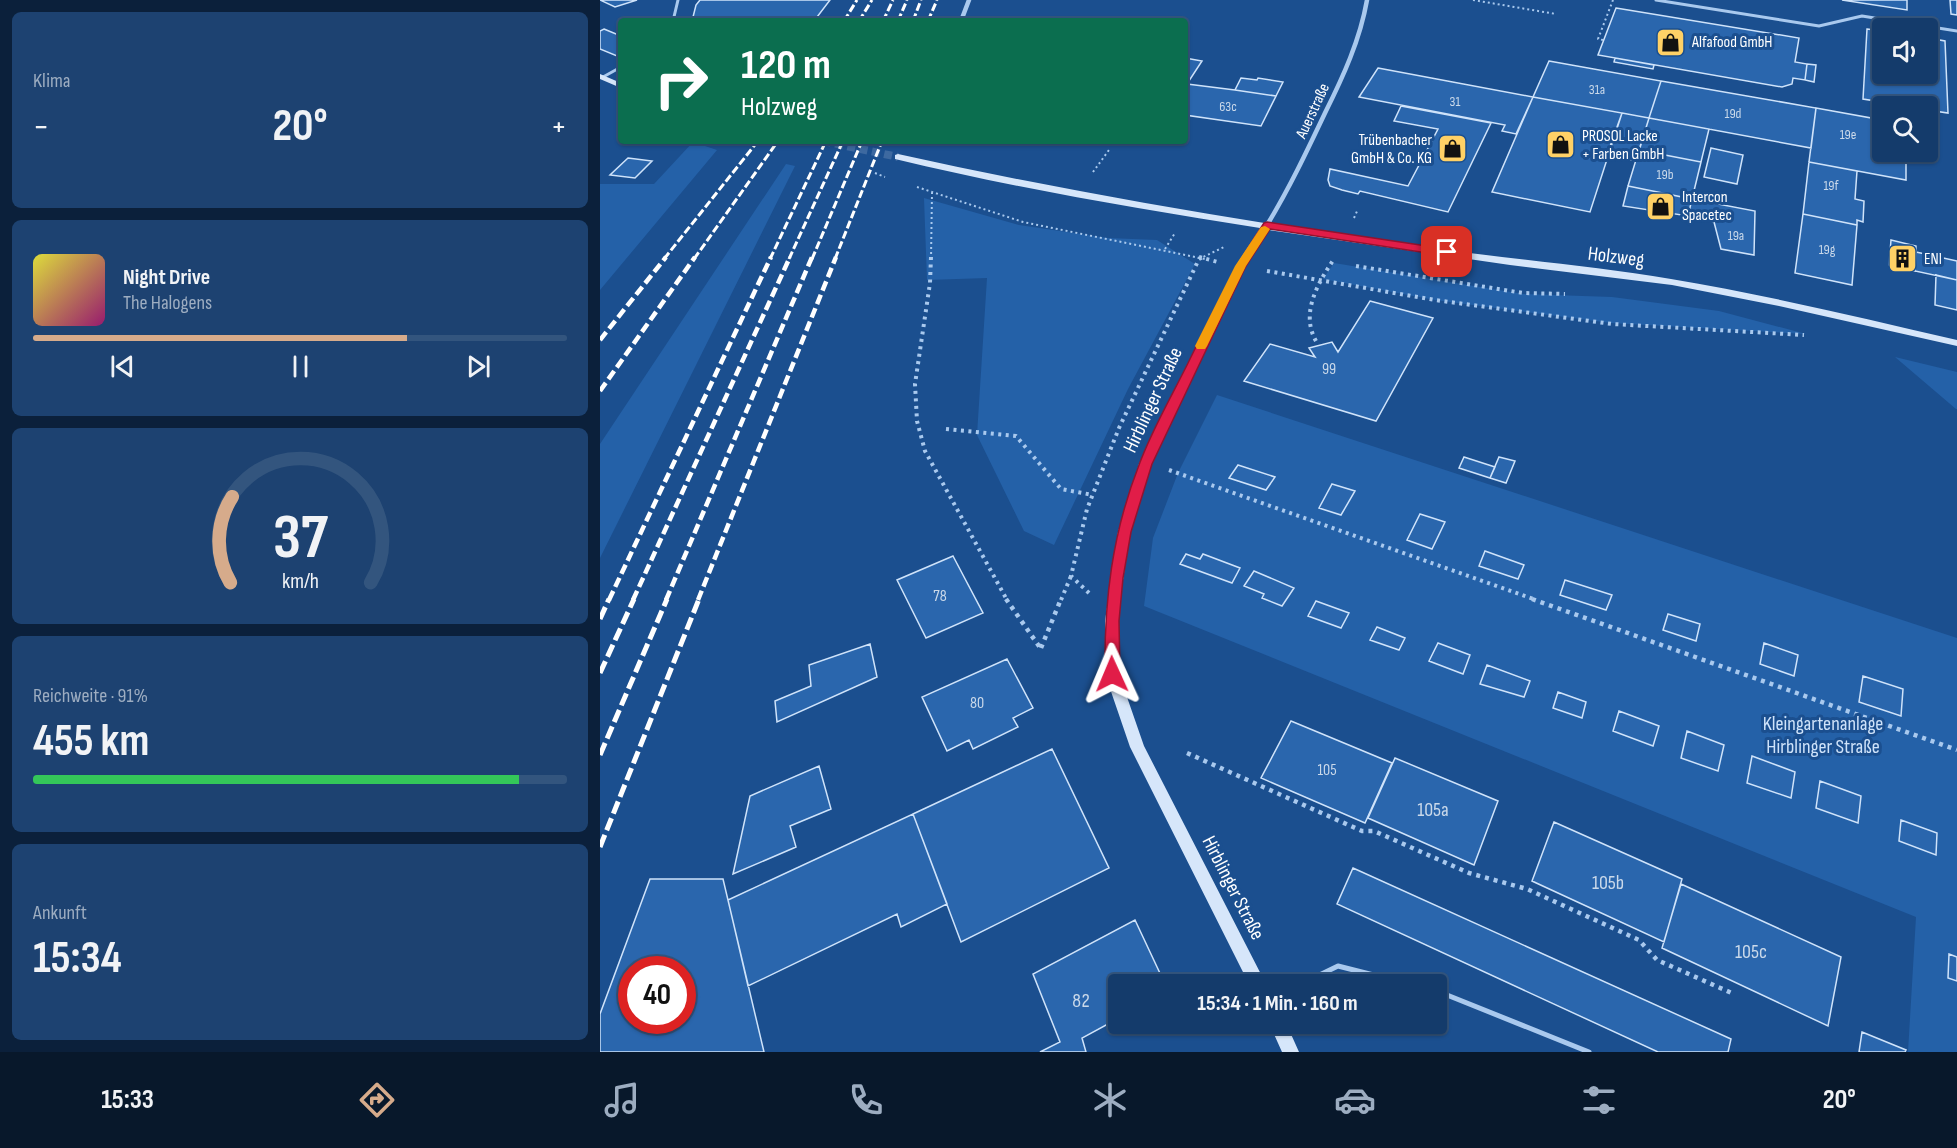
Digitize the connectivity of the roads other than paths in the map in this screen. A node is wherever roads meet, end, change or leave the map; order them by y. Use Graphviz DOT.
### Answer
graph roads {
  1 [pos="678,0"];
  2 [pos="969,0"];
  3 [pos="1367,0"];
  4 [pos="1656,0"];
  5 [pos="674,18"];
  6 [pos="962,18"];
  7 [pos="1957,31"];
  8 [pos="618,68"];
  9 [pos="601,77"];
  10 [pos="618,85"];
  11 [pos="898,157"];
  12 [pos="1267,225"];
  13 [pos="1957,343"];
  14 [pos="1253,974"];
  15 [pos="1322,974"];
  16 [pos="1370,974"];
  17 [pos="1447,995"];
  18 [pos="1282,1034"];
  19 [pos="1291,1052"];
  20 [pos="1589,1052"];
  1 -- 5 [label="lane"];
  2 -- 6 [label="street"];
  3 -- 12 [label="street, Auerstraße"];
  4 -- 7 [label="lane"];
  8 -- 9 [label="lane"];
  9 -- 10 [label="main road"];
  11 -- 12 [label="main road"];
  12 -- 13 [label="main road, Holzweg"];
  12 -- 14 [label="main road, Hirblinger Straße"];
  15 -- 16 [label="lane"];
  17 -- 20 [label="lane"];
  18 -- 19 [label="main road"];
}
